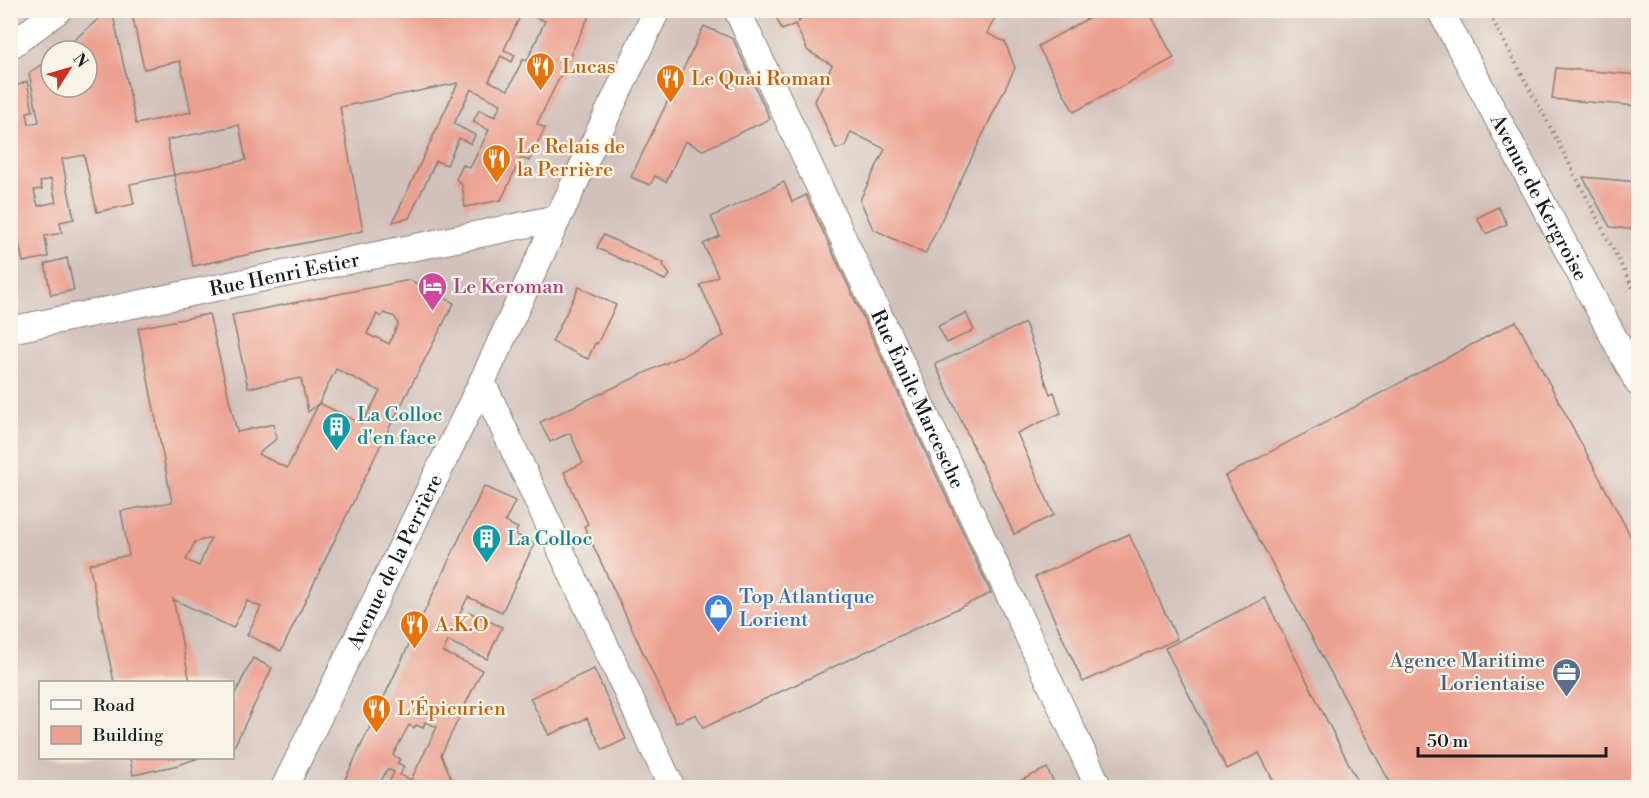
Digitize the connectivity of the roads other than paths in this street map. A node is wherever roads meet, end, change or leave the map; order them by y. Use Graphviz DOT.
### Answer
graph roads {
  1 [pos="58,10"];
  2 [pos="657,10"];
  3 [pos="737,10"];
  4 [pos="1440,10"];
  5 [pos="10,46"];
  6 [pos="558,218"];
  7 [pos="10,330"];
  8 [pos="482,382"];
  9 [pos="1638,383"];
  10 [pos="284,788"];
  11 [pos="672,788"];
  12 [pos="1100,788"];
  1 -- 5 [label="street"];
  2 -- 6 [label="street, Avenue de la Perrière"];
  3 -- 12 [label="street, Rue Émile Marcesche"];
  4 -- 9 [label="street, Avenue de Kergroise"];
  6 -- 7 [label="street, Rue Henri Estier"];
  6 -- 8 [label="street, Avenue de la Perrière"];
  8 -- 10 [label="street, Avenue de la Perrière"];
  8 -- 11 [label="street"];
}
